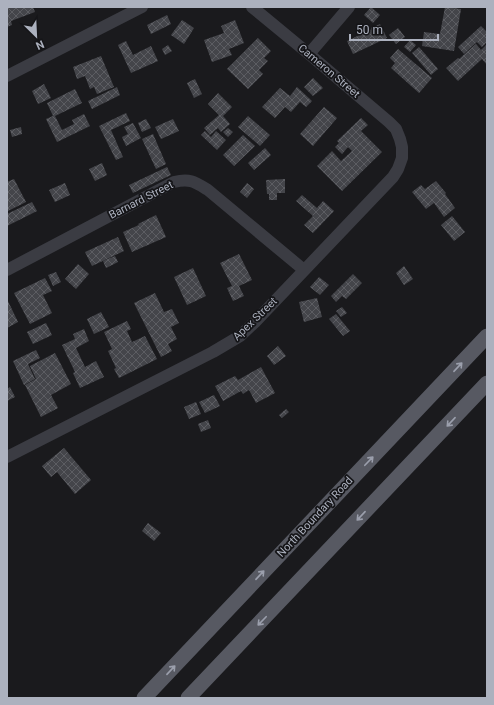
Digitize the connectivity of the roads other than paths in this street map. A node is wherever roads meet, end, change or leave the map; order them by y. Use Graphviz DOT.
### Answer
graph roads {
  1 [pos="142,7"];
  2 [pos="252,7"];
  3 [pos="348,7"];
  4 [pos="309,54"];
  5 [pos="7,76"];
  6 [pos="400,139"];
  7 [pos="7,270"];
  8 [pos="304,270"];
  9 [pos="487,336"];
  10 [pos="487,383"];
  11 [pos="7,457"];
  12 [pos="144,698"];
  13 [pos="188,698"];
  1 -- 5 [label="street"];
  2 -- 4 [label="street, Cameron Street"];
  3 -- 4 [label="street"];
  4 -- 6 [label="street, Cameron Street"];
  6 -- 8 [label="street, Apex Street"];
  7 -- 8 [label="street, Barnard Street"];
  8 -- 11 [label="street, Apex Street"];
  12 -- 9 [label="main road, North Boundary Road, one-way"];
  10 -- 13 [label="main road, one-way"];
}
